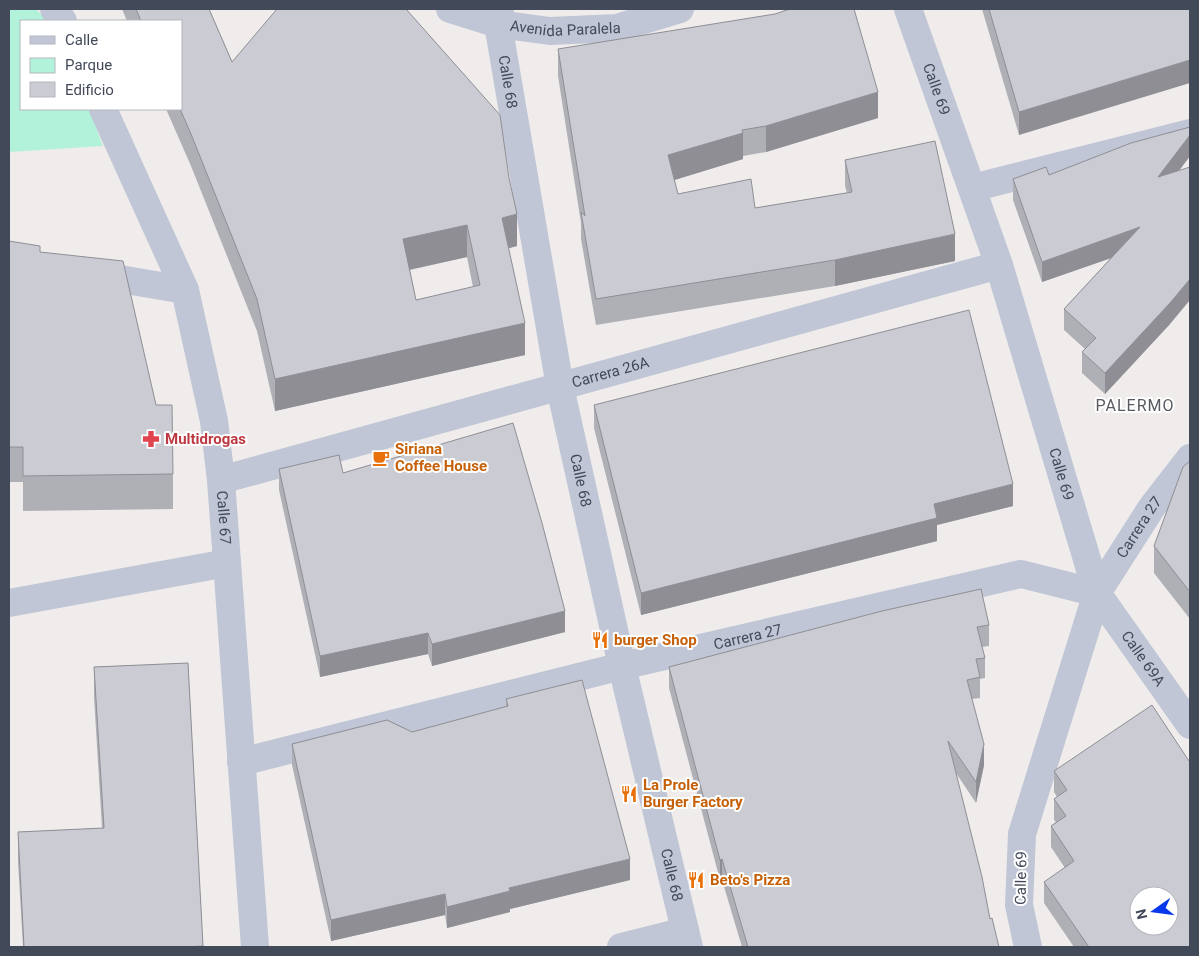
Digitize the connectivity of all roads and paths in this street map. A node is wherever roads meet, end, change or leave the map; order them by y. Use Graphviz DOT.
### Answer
graph roads {
  1 [pos="54,9"];
  2 [pos="450,9"];
  3 [pos="680,9"];
  4 [pos="908,9"];
  5 [pos="499,16"];
  6 [pos="62,20"];
  7 [pos="103,110"];
  8 [pos="1190,133"];
  9 [pos="972,188"];
  10 [pos="999,265"];
  11 [pos="68,270"];
  12 [pos="185,290"];
  13 [pos="560,387"];
  14 [pos="1190,458"];
  15 [pos="221,480"];
  16 [pos="227,563"];
  17 [pos="1097,592"];
  18 [pos="9,604"];
  19 [pos="622,666"];
  20 [pos="1190,725"];
  21 [pos="241,762"];
  22 [pos="687,939"];
  23 [pos="255,947"];
  24 [pos="621,947"];
  25 [pos="1028,947"];
  1 -- 6 [label="street"];
  2 -- 5 [label="street, Avenida Paralela"];
  3 -- 5 [label="street, Avenida Paralela"];
  4 -- 9 [label="street, Calle 69"];
  5 -- 13 [label="street, Calle 68"];
  7 -- 12 [label="street, Calle 67"];
  8 -- 9 [label="street"];
  9 -- 10 [label="street, Calle 69"];
  10 -- 13 [label="street, Carrera 26A"];
  10 -- 17 [label="street, Calle 69"];
  11 -- 12 [label="street"];
  12 -- 15 [label="street, Calle 67"];
  13 -- 15 [label="street, Carrera 26A"];
  13 -- 19 [label="street, Calle 68"];
  14 -- 17 [label="street, Carrera 27"];
  15 -- 16 [label="street, Calle 67"];
  16 -- 18 [label="street"];
  16 -- 21 [label="street, Calle 67"];
  17 -- 19 [label="street, Carrera 27"];
  17 -- 20 [label="street, Calle 69A"];
  17 -- 25 [label="street, Calle 69"];
  19 -- 21 [label="street, Carrera 27"];
  19 -- 22 [label="street, Calle 68"];
  21 -- 23 [label="street, Calle 67"];
  22 -- 24 [label="street"];
}
